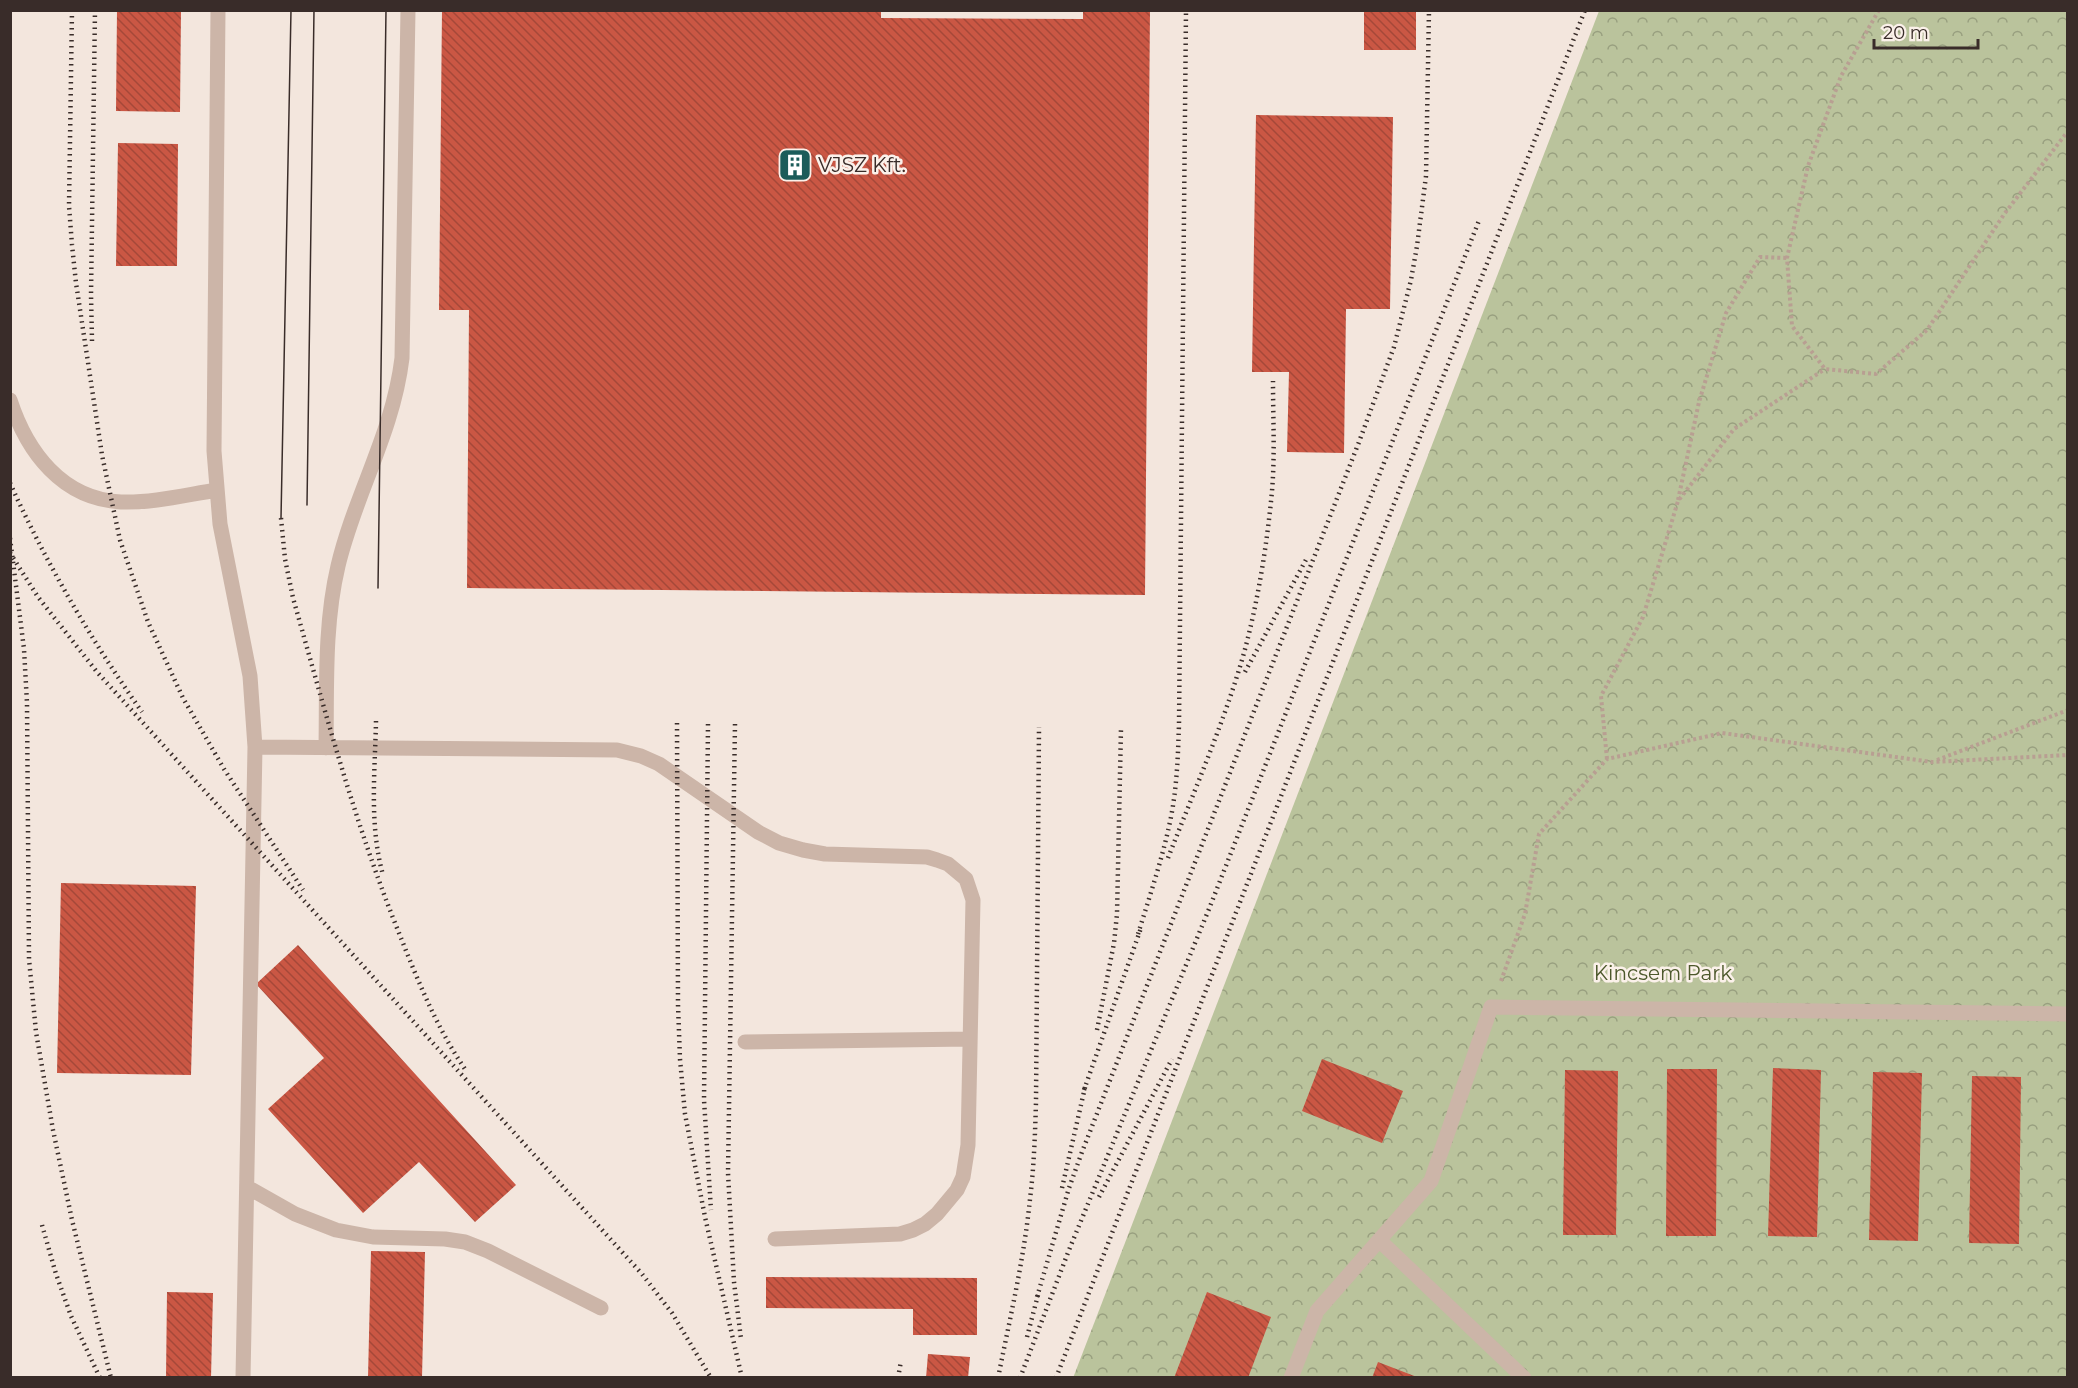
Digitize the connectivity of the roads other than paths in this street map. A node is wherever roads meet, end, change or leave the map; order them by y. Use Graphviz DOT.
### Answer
graph roads {
  1 [pos="218,10"];
  2 [pos="408,10"];
  3 [pos="10,400"];
  4 [pos="217,490"];
  5 [pos="255,747"];
  6 [pos="326,748"];
  7 [pos="2067,1014"];
  8 [pos="970,1039"];
  9 [pos="745,1042"];
  10 [pos="247,1187"];
  11 [pos="775,1239"];
  12 [pos="1379,1240"];
  13 [pos="600,1308"];
  14 [pos="243,1377"];
  15 [pos="1291,1377"];
  16 [pos="1524,1377"];
  1 -- 4 [label="lane"];
  2 -- 6 [label="lane"];
  3 -- 4 [label="lane"];
  4 -- 5 [label="lane"];
  5 -- 6 [label="lane"];
  5 -- 10 [label="lane"];
  6 -- 8 [label="lane"];
  7 -- 12 [label="lane"];
  8 -- 9 [label="lane"];
  8 -- 11 [label="lane"];
  10 -- 13 [label="lane"];
  10 -- 14 [label="lane"];
  12 -- 15 [label="lane"];
  12 -- 16 [label="lane"];
}
